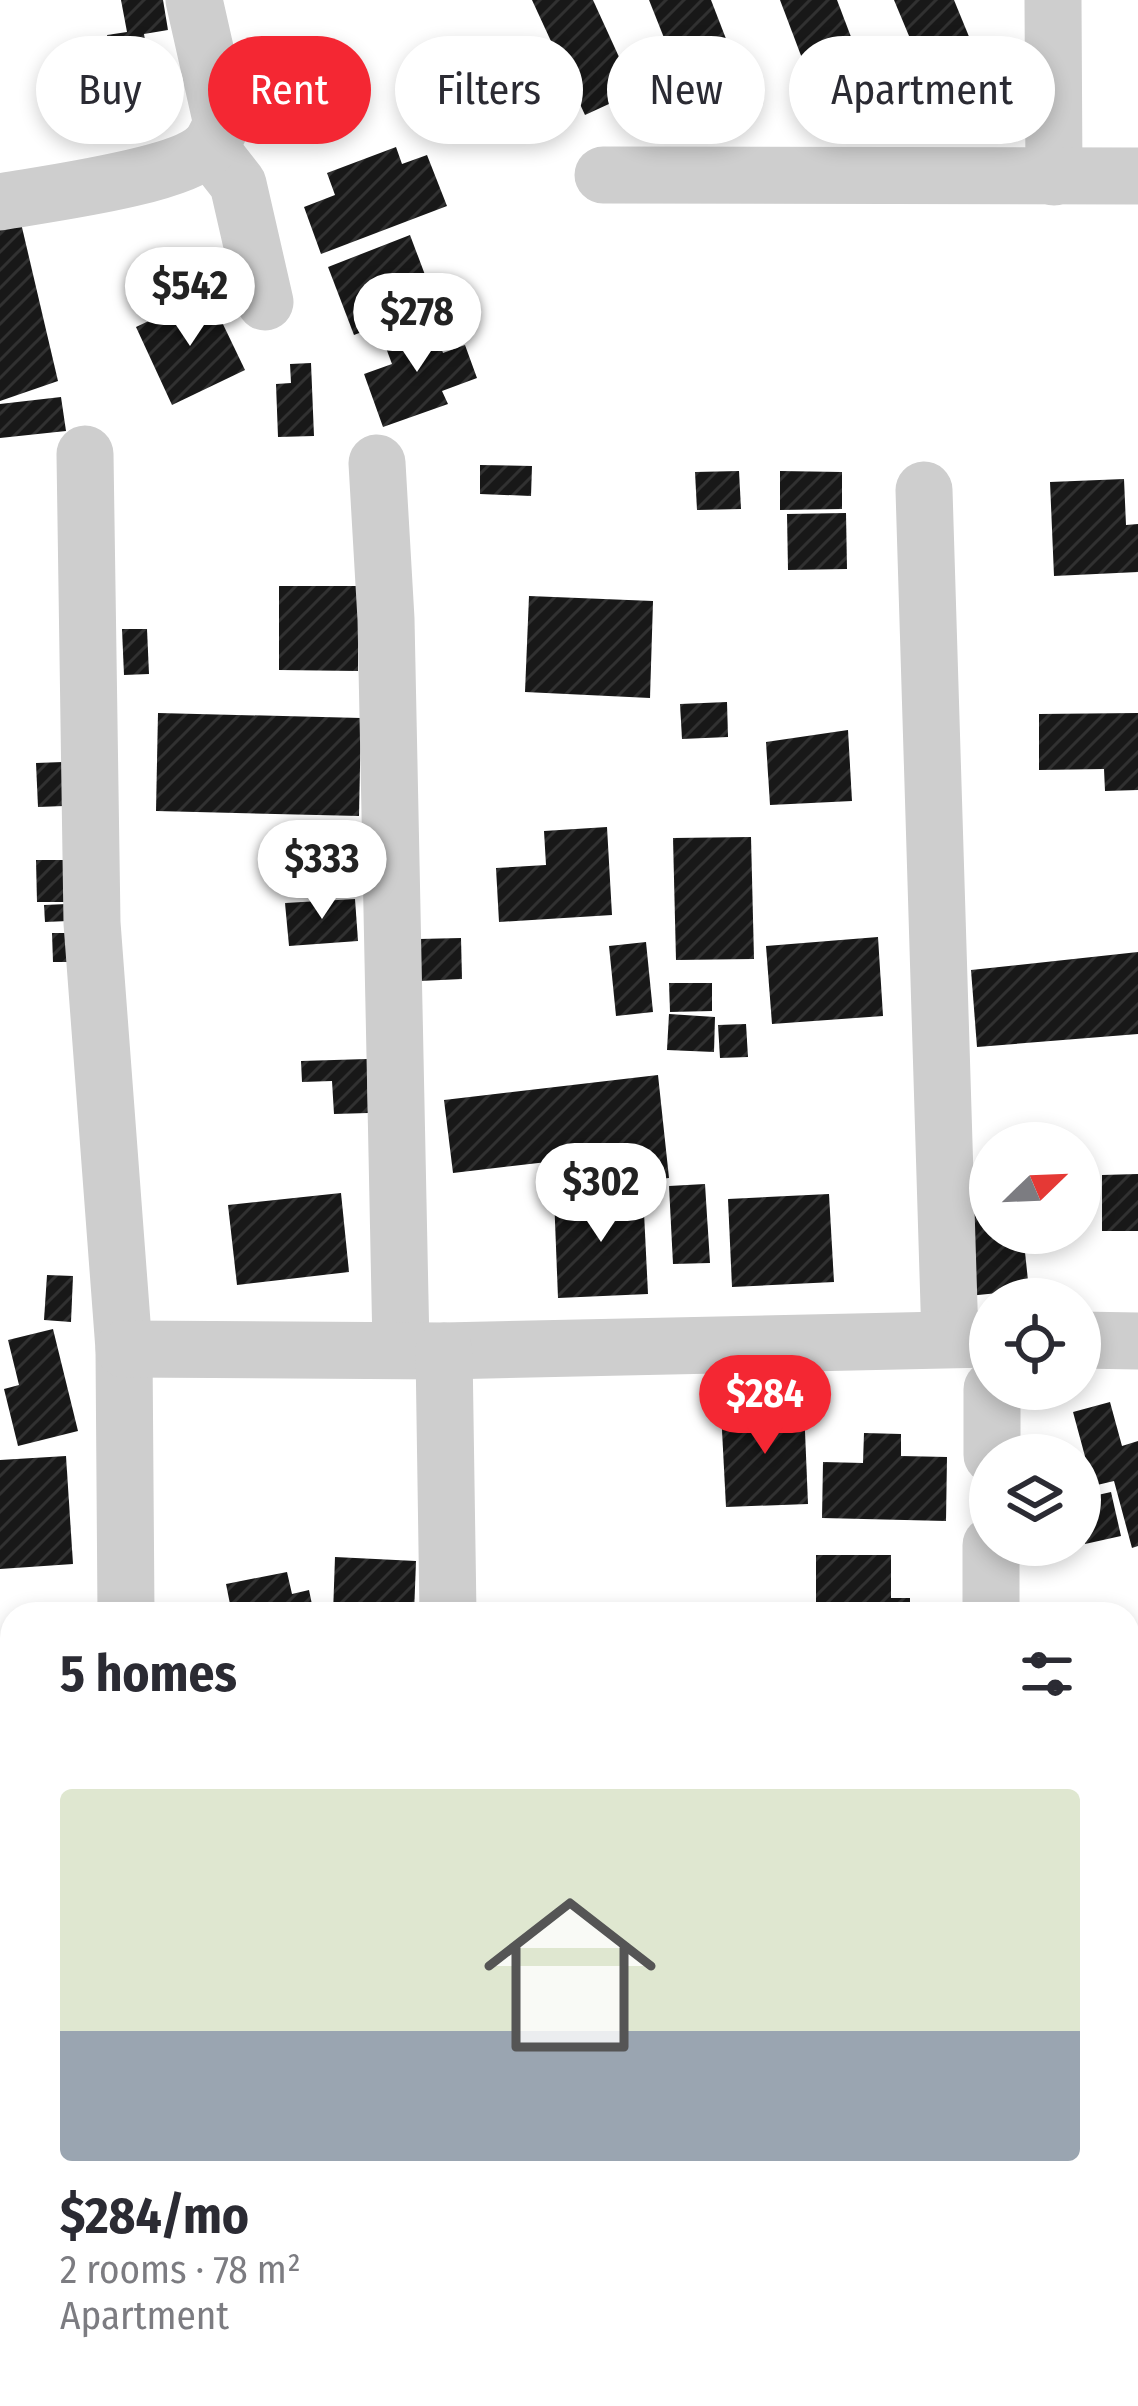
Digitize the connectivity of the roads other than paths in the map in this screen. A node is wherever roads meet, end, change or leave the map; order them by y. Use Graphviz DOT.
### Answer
graph roads {
  1 [pos="194,0"];
  2 [pos="1053,0"];
  3 [pos="208,147"];
  4 [pos="603,175"];
  5 [pos="1138,176"];
  6 [pos="1054,177"];
  7 [pos="0,202"];
  8 [pos="265,302"];
  9 [pos="86,454"];
  10 [pos="377,463"];
  11 [pos="924,490"];
  12 [pos="969,1321"];
  13 [pos="969,1339"];
  14 [pos="1101,1340"];
  15 [pos="1138,1341"];
  16 [pos="124,1349"];
  17 [pos="422,1349"];
  18 [pos="992,1566"];
  19 [pos="126,1602"];
  20 [pos="447,1602"];
  21 [pos="991,1602"];
  1 -- 3 [label="street"];
  2 -- 6 [label="street"];
  3 -- 7 [label="street"];
  3 -- 8 [label="street"];
  4 -- 6 [label="street"];
  5 -- 6 [label="street"];
  9 -- 16 [label="street"];
  10 -- 17 [label="street"];
  11 -- 12 [label="street"];
  13 -- 17 [label="street"];
  14 -- 15 [label="street"];
  16 -- 17 [label="street"];
  16 -- 19 [label="street"];
  17 -- 20 [label="street"];
  18 -- 21 [label="street"];
}
